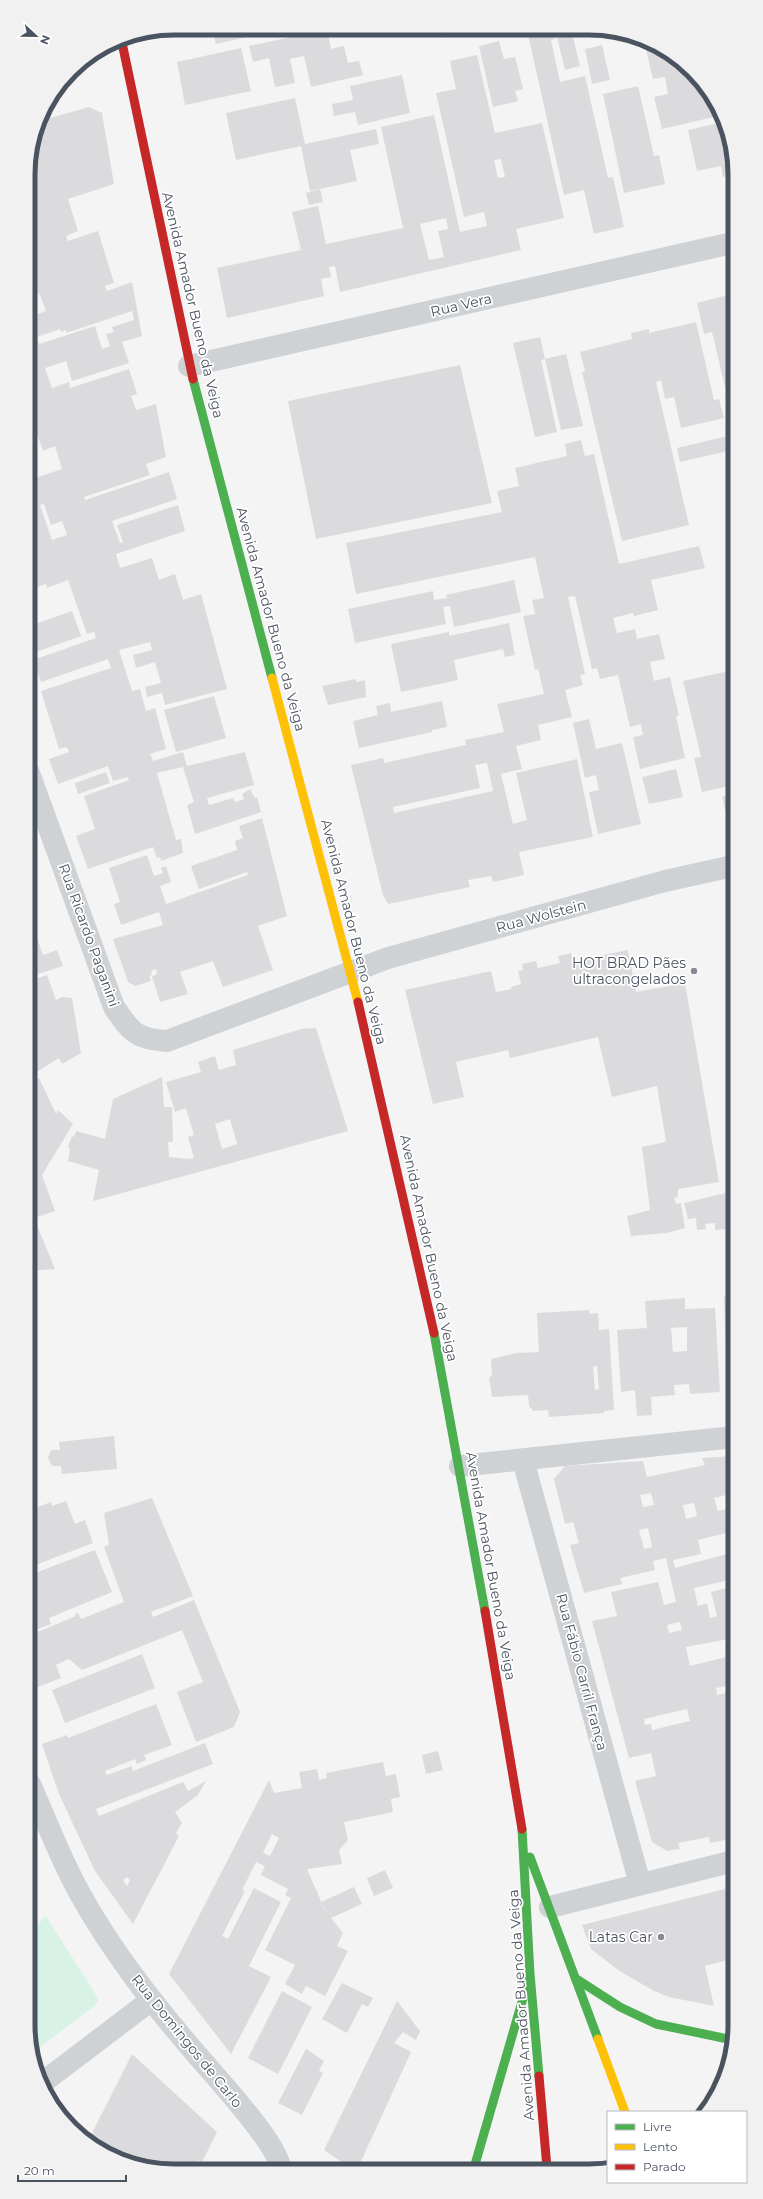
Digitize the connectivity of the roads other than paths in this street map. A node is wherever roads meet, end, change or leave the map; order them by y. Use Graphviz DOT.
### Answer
graph roads {
  1 [pos="122,45"];
  2 [pos="728,244"];
  3 [pos="189,366"];
  4 [pos="35,790"];
  5 [pos="728,867"];
  6 [pos="351,973"];
  7 [pos="728,1438"];
  8 [pos="523,1460"];
  9 [pos="460,1466"];
  10 [pos="35,1795"];
  11 [pos="524,1841"];
  12 [pos="728,1862"];
  13 [pos="640,1884"];
  14 [pos="550,1907"];
  15 [pos="530,1974"];
  16 [pos="575,1978"];
  17 [pos="150,2001"];
  18 [pos="727,2039"];
  19 [pos="46,2079"];
  20 [pos="624,2111"];
  21 [pos="280,2164"];
  22 [pos="475,2164"];
  23 [pos="547,2164"];
  1 -- 3 [label="main road, Avenida Amador Bueno da Veiga"];
  2 -- 3 [label="street, Rua Vera"];
  3 -- 6 [label="main road, Avenida Amador Bueno da Veiga"];
  4 -- 6 [label="street, Rua Ricardo Paganini"];
  5 -- 6 [label="street, Rua Wolstein"];
  6 -- 9 [label="main road, Avenida Amador Bueno da Veiga"];
  7 -- 8 [label="street"];
  8 -- 9 [label="street"];
  8 -- 13 [label="street, Rua Fábio Carril França"];
  9 -- 11 [label="main road, Avenida Amador Bueno da Veiga"];
  10 -- 17 [label="street, Rua Domingos de Carlo"];
  11 -- 14 [label="main road, Avenida Amador Bueno da Veiga"];
  11 -- 15 [label="main road, Avenida Amador Bueno da Veiga"];
  12 -- 13 [label="street"];
  13 -- 14 [label="street"];
  14 -- 16 [label="main road, Avenida Amador Bueno da Veiga"];
  15 -- 22 [label="main road"];
  15 -- 23 [label="main road, Avenida Amador Bueno da Veiga"];
  16 -- 18 [label="main road"];
  16 -- 20 [label="main road, Avenida Amador Bueno da Veiga"];
  17 -- 19 [label="street"];
  17 -- 21 [label="street, Rua Domingos de Carlo"];
}
